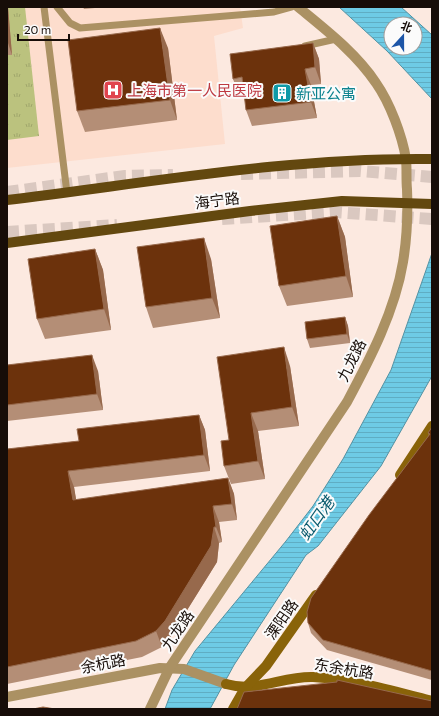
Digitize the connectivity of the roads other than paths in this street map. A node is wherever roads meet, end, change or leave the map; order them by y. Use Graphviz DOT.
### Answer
graph roads {
  1 [pos="44,7"];
  2 [pos="57,7"];
  3 [pos="292,7"];
  4 [pos="298,7"];
  5 [pos="336,39"];
  6 [pos="296,48"];
  7 [pos="406,159"];
  8 [pos="432,160"];
  9 [pos="66,193"];
  10 [pos="7,200"];
  11 [pos="407,202"];
  12 [pos="432,204"];
  13 [pos="7,243"];
  14 [pos="432,426"];
  15 [pos="393,485"];
  16 [pos="324,584"];
  17 [pos="170,667"];
  18 [pos="205,677"];
  19 [pos="245,688"];
  20 [pos="7,698"];
  21 [pos="432,701"];
  22 [pos="150,709"];
  23 [pos="232,709"];
  1 -- 9 [label="lane"];
  2 -- 3 [label="lane"];
  4 -- 5 [label="street, 九龙路"];
  5 -- 6 [label="lane"];
  5 -- 7 [label="street, 九龙路"];
  7 -- 8 [label="main road, 海宁路"];
  7 -- 9 [label="main road, 海宁路"];
  7 -- 11 [label="street, 九龙路"];
  9 -- 10 [label="main road, 海宁路"];
  11 -- 12 [label="main road, 海宁路"];
  11 -- 13 [label="main road, 海宁路"];
  11 -- 17 [label="street, 九龙路"];
  14 -- 15 [label="street"];
  16 -- 19 [label="street, 溧阳路"];
  17 -- 18 [label="street, 余杭路"];
  17 -- 20 [label="street, 余杭路"];
  17 -- 22 [label="street, 九龙路"];
  18 -- 19 [label="street, 东余杭路"];
  19 -- 21 [label="street, 东余杭路"];
  19 -- 23 [label="street, 溧阳路"];
}
